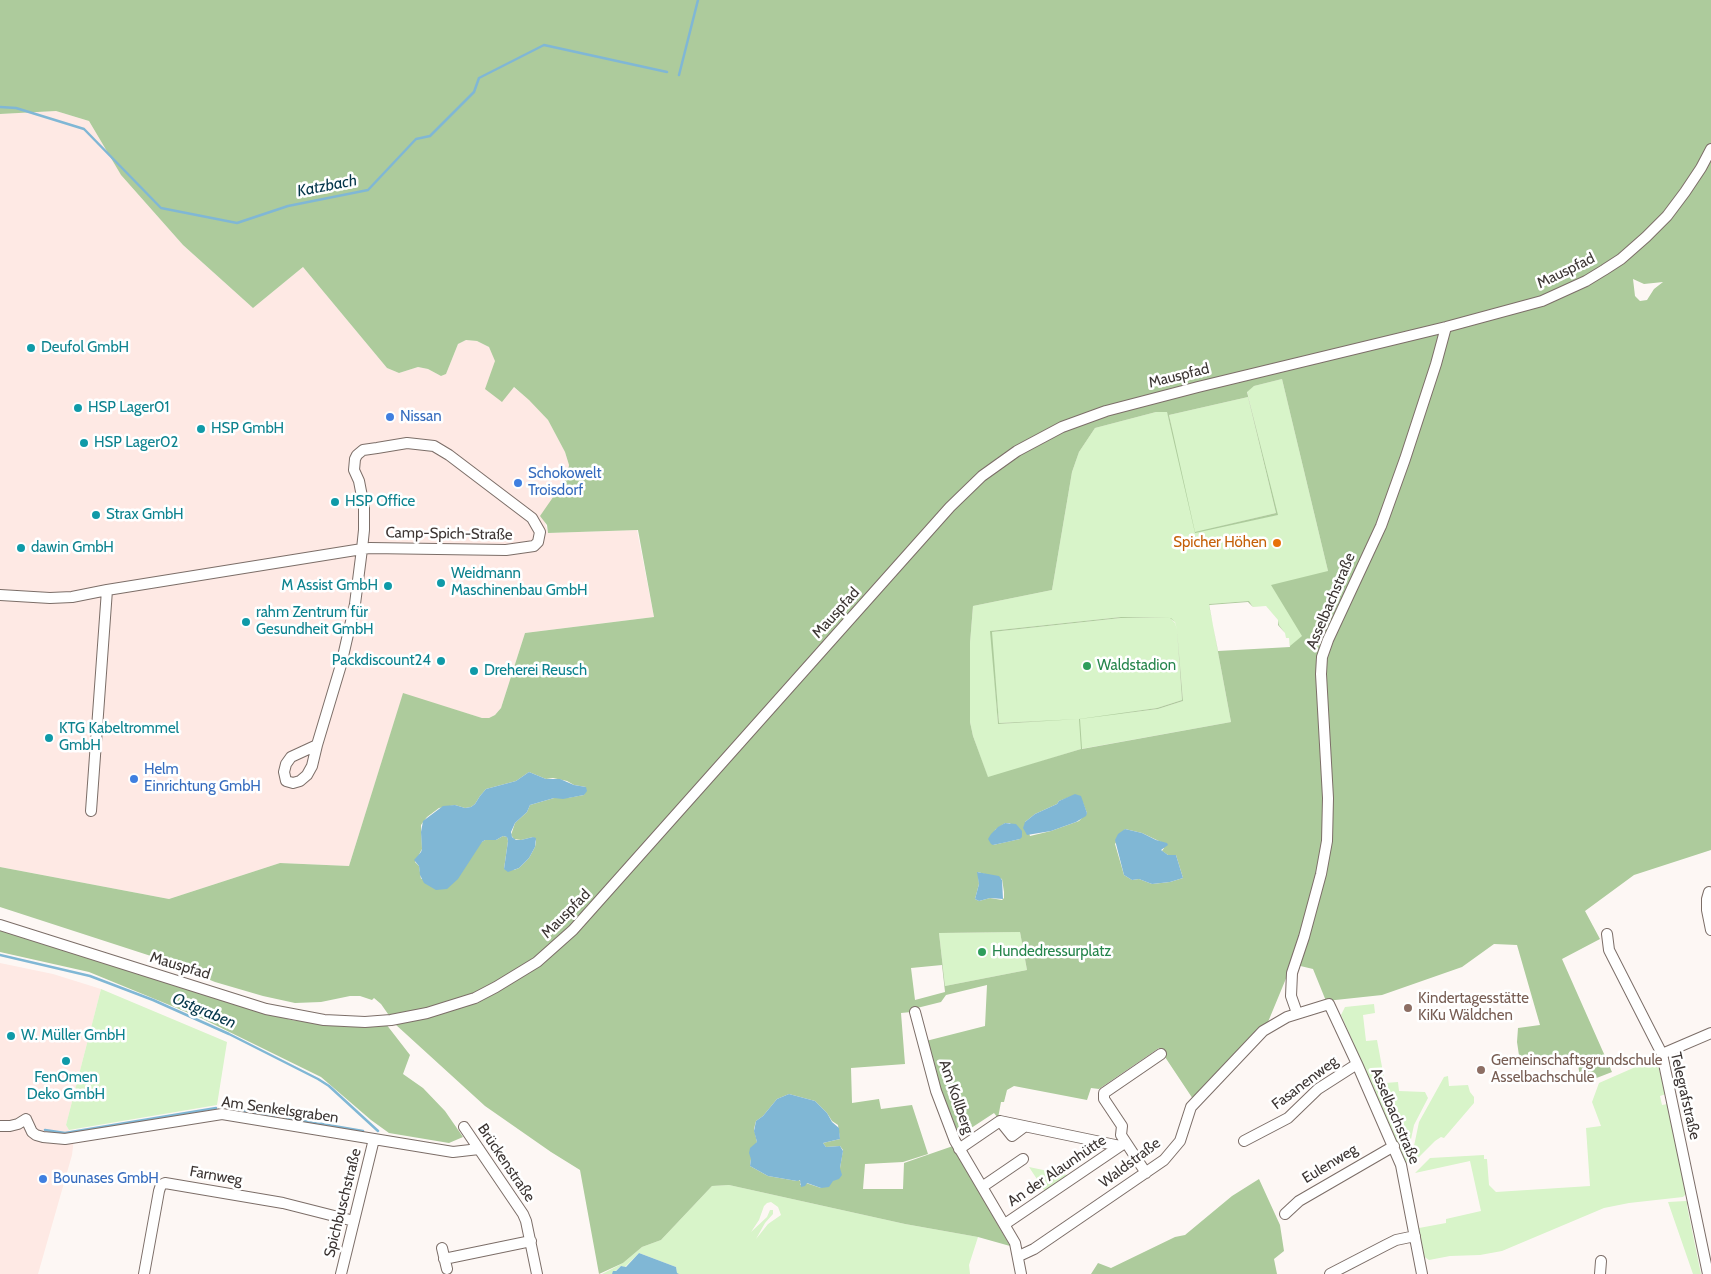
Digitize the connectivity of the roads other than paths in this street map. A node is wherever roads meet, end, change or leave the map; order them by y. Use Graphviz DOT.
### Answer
graph roads {
  1 [pos="1711,149"];
  2 [pos="1446,327"];
  3 [pos="362,549"];
  4 [pos="107,590"];
  5 [pos="0,595"];
  6 [pos="317,745"];
  7 [pos="92,811"];
  8 [pos="1709,892"];
  9 [pos="0,925"];
  10 [pos="1711,930"];
  11 [pos="1607,934"];
  12 [pos="1329,1004"];
  13 [pos="915,1012"];
  14 [pos="1297,1013"];
  15 [pos="1711,1033"];
  16 [pos="1161,1054"];
  17 [pos="1662,1054"];
  18 [pos="1357,1064"];
  19 [pos="0,1126"];
  20 [pos="464,1127"];
  21 [pos="374,1139"];
  22 [pos="1244,1141"];
  23 [pos="1123,1144"];
  24 [pos="1394,1146"];
  25 [pos="479,1149"];
  26 [pos="959,1149"];
  27 [pos="1023,1159"];
  28 [pos="1146,1173"];
  29 [pos="982,1187"];
  30 [pos="1285,1214"];
  31 [pos="354,1221"];
  32 [pos="1004,1224"];
  33 [pos="1415,1236"];
  34 [pos="531,1241"];
  35 [pos="442,1248"];
  36 [pos="1019,1256"];
  37 [pos="1601,1261"];
  38 [pos="144,1274"];
  39 [pos="341,1274"];
  40 [pos="537,1274"];
  41 [pos="1021,1274"];
  42 [pos="1330,1274"];
  43 [pos="1422,1274"];
  44 [pos="1600,1274"];
  45 [pos="1708,1274"];
  1 -- 2 [label="street, Mauspfad"];
  2 -- 9 [label="street, Mauspfad"];
  2 -- 14 [label="street, Asselbachstraße"];
  3 -- 3 [label="street, Camp-Spich-Straße"];
  3 -- 4 [label="street, Camp-Spich-Straße"];
  3 -- 6 [label="street, Camp-Spich-Straße"];
  4 -- 5 [label="street, Camp-Spich-Straße"];
  4 -- 7 [label="street"];
  8 -- 10 [label="street"];
  11 -- 17 [label="street, Telegrafstraße"];
  12 -- 14 [label="street, Waldstraße"];
  12 -- 18 [label="street, Asselbachstraße"];
  13 -- 26 [label="street, Am Kollberg"];
  14 -- 28 [label="street, Waldstraße"];
  15 -- 17 [label="street"];
  16 -- 23 [label="street"];
  17 -- 45 [label="street, Telegrafstraße"];
  18 -- 22 [label="street, Fasanenweg"];
  18 -- 24 [label="street, Asselbachstraße"];
  19 -- 21 [label="street, Am Senkelsgraben"];
  20 -- 25 [label="street, Brückenstraße"];
  21 -- 25 [label="street, Am Senkelsgraben"];
  21 -- 31 [label="street, Spichbuschstraße"];
  23 -- 26 [label="street"];
  23 -- 28 [label="street"];
  23 -- 32 [label="street, An der Alaunhütte"];
  24 -- 30 [label="street, Eulenweg"];
  24 -- 33 [label="street, Asselbachstraße"];
  25 -- 34 [label="street, Brückenstraße"];
  26 -- 29 [label="street, Am Kollberg"];
  27 -- 29 [label="street"];
  28 -- 36 [label="street, Waldstraße"];
  29 -- 32 [label="street, Am Kollberg"];
  31 -- 38 [label="street, Farnweg"];
  31 -- 39 [label="street, Spichbuschstraße"];
  32 -- 36 [label="street, Am Kollberg"];
  33 -- 42 [label="street"];
  33 -- 43 [label="street, Asselbachstraße"];
  34 -- 35 [label="street"];
  34 -- 40 [label="street, Brückenstraße"];
  36 -- 41 [label="street"];
  37 -- 44 [label="street"];
}
